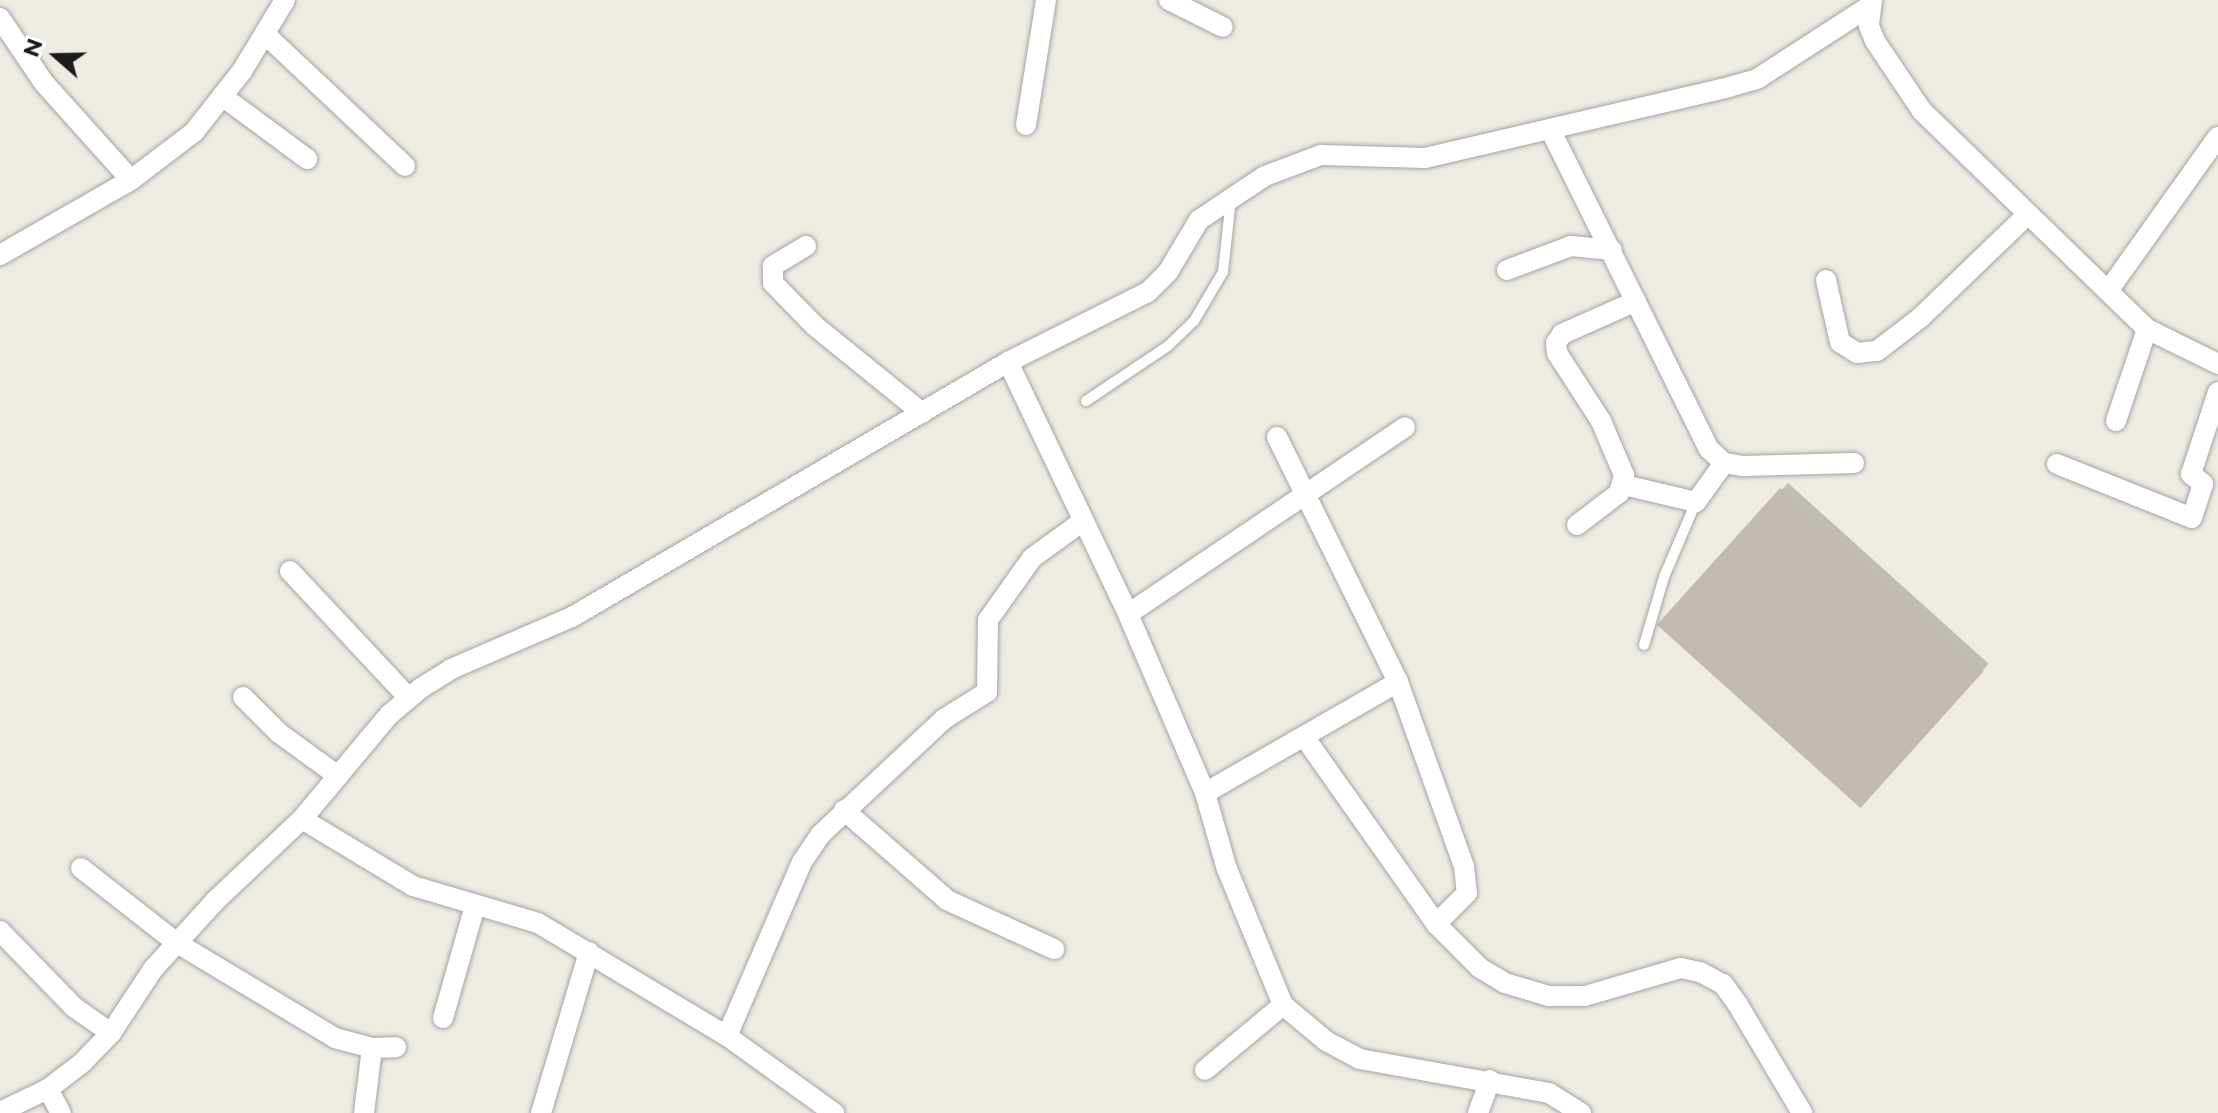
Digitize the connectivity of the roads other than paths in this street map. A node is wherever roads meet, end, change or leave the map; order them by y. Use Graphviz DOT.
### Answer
graph roads {
  1 [pos="285,0"];
  2 [pos="1046,0"];
  3 [pos="1169,0"];
  4 [pos="1871,3"];
  5 [pos="0,18"];
  6 [pos="1223,27"];
  7 [pos="266,35"];
  8 [pos="222,96"];
  9 [pos="1026,125"];
  10 [pos="1550,129"];
  11 [pos="2218,137"];
  12 [pos="307,159"];
  13 [pos="405,166"];
  14 [pos="131,180"];
  15 [pos="1231,196"];
  16 [pos="2027,215"];
  17 [pos="806,246"];
  18 [pos="1612,250"];
  19 [pos="0,255"];
  20 [pos="1507,270"];
  21 [pos="1826,280"];
  22 [pos="2108,291"];
  23 [pos="1636,301"];
  24 [pos="2147,329"];
  25 [pos="1008,362"];
  26 [pos="2218,364"];
  27 [pos="2218,392"];
  28 [pos="1086,401"];
  29 [pos="922,413"];
  30 [pos="2116,421"];
  31 [pos="1405,427"];
  32 [pos="1277,437"];
  33 [pos="1724,463"];
  34 [pos="1854,463"];
  35 [pos="2057,464"];
  36 [pos="1624,485"];
  37 [pos="1304,497"];
  38 [pos="1696,502"];
  39 [pos="1083,521"];
  40 [pos="1577,525"];
  41 [pos="290,571"];
  42 [pos="1128,614"];
  43 [pos="1644,645"];
  44 [pos="1398,682"];
  45 [pos="243,697"];
  46 [pos="409,698"];
  47 [pos="1305,738"];
  48 [pos="338,776"];
  49 [pos="1205,793"];
  50 [pos="844,810"];
  51 [pos="302,819"];
  52 [pos="81,868"];
  53 [pos="475,906"];
  54 [pos="1436,924"];
  55 [pos="0,931"];
  56 [pos="177,943"];
  57 [pos="1054,949"];
  58 [pos="589,952"];
  59 [pos="1283,1005"];
  60 [pos="443,1018"];
  61 [pos="111,1033"];
  62 [pos="727,1036"];
  63 [pos="396,1047"];
  64 [pos="372,1048"];
  65 [pos="1205,1070"];
  66 [pos="1490,1080"];
  67 [pos="48,1089"];
  68 [pos="0,1112"];
  69 [pos="61,1113"];
  70 [pos="364,1113"];
  71 [pos="541,1113"];
  72 [pos="834,1113"];
  73 [pos="1478,1113"];
  74 [pos="1581,1113"];
  75 [pos="1802,1113"];
  1 -- 7 [label="street"];
  2 -- 9 [label="street"];
  3 -- 6 [label="street"];
  4 -- 10 [label="street"];
  4 -- 16 [label="street"];
  5 -- 14 [label="street"];
  7 -- 8 [label="street"];
  7 -- 13 [label="street"];
  8 -- 12 [label="street"];
  8 -- 14 [label="street"];
  10 -- 15 [label="street"];
  10 -- 18 [label="street"];
  11 -- 22 [label="street"];
  14 -- 19 [label="street"];
  15 -- 25 [label="street"];
  15 -- 28 [label="lane"];
  16 -- 21 [label="street"];
  16 -- 22 [label="street"];
  17 -- 29 [label="street"];
  18 -- 20 [label="street"];
  18 -- 23 [label="street"];
  22 -- 24 [label="street"];
  23 -- 33 [label="street"];
  23 -- 36 [label="street"];
  24 -- 26 [label="street"];
  24 -- 30 [label="street"];
  25 -- 29 [label="street"];
  25 -- 39 [label="street"];
  27 -- 35 [label="street"];
  29 -- 46 [label="street"];
  31 -- 37 [label="street"];
  32 -- 37 [label="street"];
  33 -- 34 [label="street"];
  33 -- 38 [label="street"];
  36 -- 38 [label="street"];
  36 -- 40 [label="street"];
  37 -- 42 [label="street"];
  37 -- 44 [label="street"];
  38 -- 43 [label="lane"];
  39 -- 42 [label="street"];
  39 -- 50 [label="street"];
  41 -- 46 [label="street"];
  42 -- 49 [label="street"];
  44 -- 47 [label="street"];
  44 -- 54 [label="street"];
  45 -- 48 [label="street"];
  46 -- 48 [label="street"];
  47 -- 49 [label="street"];
  47 -- 54 [label="street"];
  48 -- 51 [label="street"];
  49 -- 59 [label="street"];
  50 -- 57 [label="street"];
  50 -- 62 [label="street"];
  51 -- 53 [label="street"];
  51 -- 56 [label="street"];
  52 -- 56 [label="street"];
  53 -- 58 [label="street"];
  53 -- 60 [label="street"];
  54 -- 75 [label="street"];
  55 -- 61 [label="street"];
  56 -- 61 [label="street"];
  56 -- 64 [label="street"];
  58 -- 62 [label="street"];
  58 -- 71 [label="street"];
  59 -- 65 [label="street"];
  59 -- 66 [label="street"];
  61 -- 67 [label="street"];
  62 -- 72 [label="street"];
  63 -- 64 [label="street"];
  64 -- 70 [label="street"];
  66 -- 73 [label="street"];
  66 -- 74 [label="street"];
  67 -- 68 [label="street"];
  67 -- 69 [label="street"];
}
